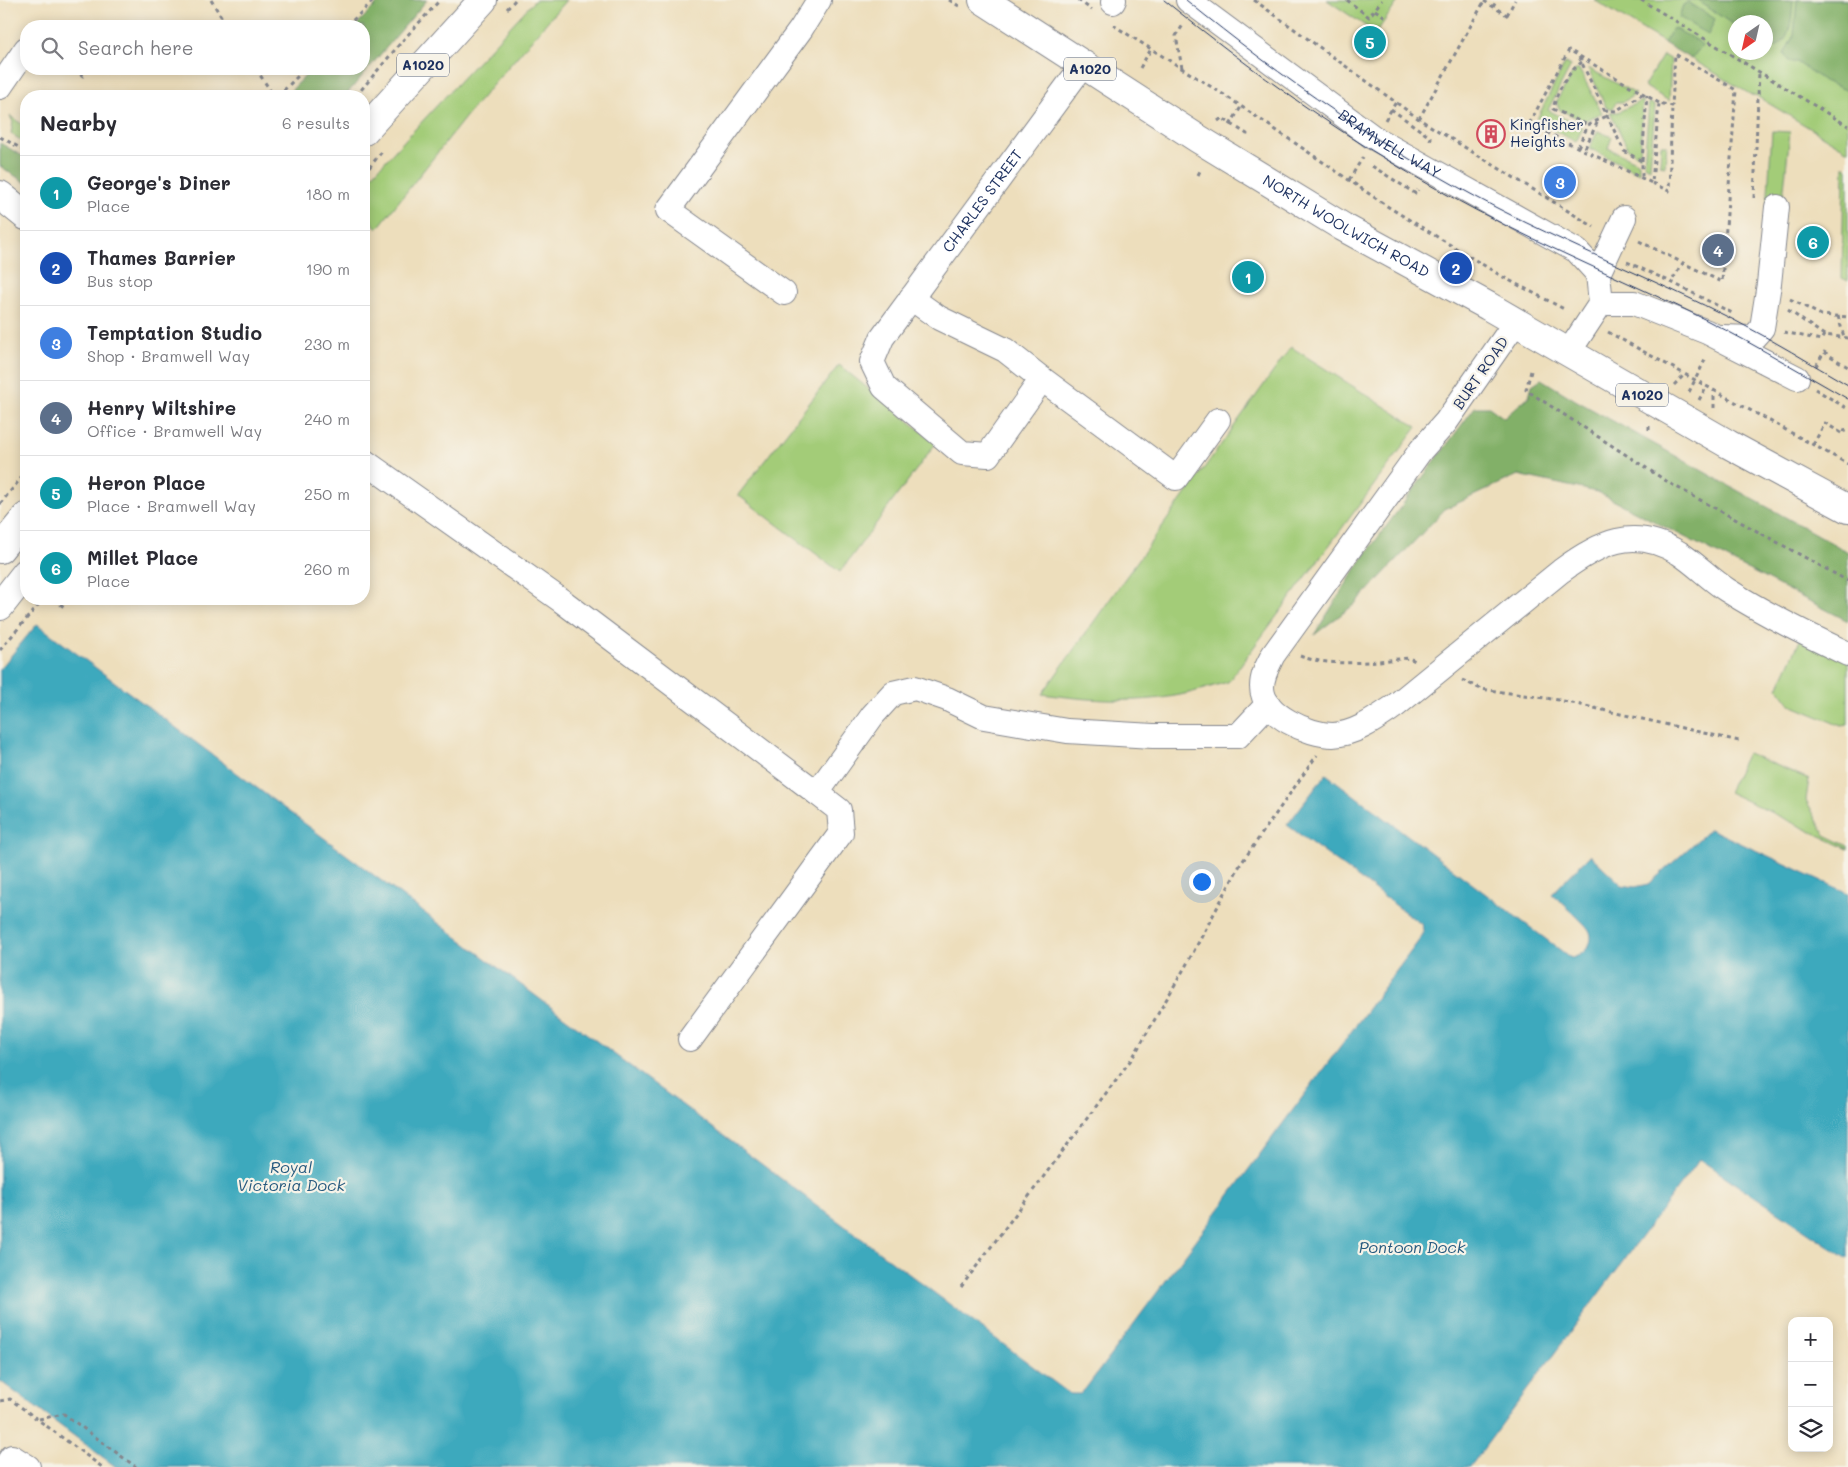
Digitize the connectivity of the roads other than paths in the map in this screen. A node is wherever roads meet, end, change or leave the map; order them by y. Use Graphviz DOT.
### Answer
graph roads {
  1 [pos="483,0"];
  2 [pos="819,0"];
  3 [pos="983,0"];
  4 [pos="1192,3"];
  5 [pos="20,58"];
  6 [pos="1083,65"];
  7 [pos="0,88"];
  8 [pos="370,123"];
  9 [pos="0,195"];
  10 [pos="1765,206"];
  11 [pos="20,211"];
  12 [pos="1621,224"];
  13 [pos="1603,264"];
  14 [pos="784,293"];
  15 [pos="911,298"];
  16 [pos="1601,303"];
  17 [pos="1515,323"];
  18 [pos="1717,337"];
  19 [pos="1568,353"];
  20 [pos="1042,379"];
  21 [pos="1801,381"];
  22 [pos="1218,420"];
  23 [pos="370,464"];
  24 [pos="1848,509"];
  25 [pos="20,581"];
  26 [pos="0,606"];
  27 [pos="1848,654"];
  28 [pos="1268,704"];
  29 [pos="817,793"];
  30 [pos="690,1039"];
  31 [pos="5,1467"];
  32 [pos="28,1467"];
  1 -- 8 [label="main road, A1020"];
  2 -- 14 [label="street"];
  3 -- 6 [label="main road, NORTH WOOLWICH ROAD / A1020"];
  4 -- 13 [label="street, BRAMWELL WAY"];
  5 -- 7 [label="street"];
  6 -- 15 [label="street, CHARLES STREET"];
  6 -- 17 [label="main road, NORTH WOOLWICH ROAD / A1020"];
  9 -- 11 [label="main road"];
  10 -- 18 [label="street"];
  12 -- 13 [label="street"];
  13 -- 16 [label="street"];
  15 -- 20 [label="street"];
  15 -- 20 [label="street, CHARLES STREET"];
  16 -- 18 [label="street"];
  16 -- 19 [label="street"];
  17 -- 19 [label="main road, NORTH WOOLWICH ROAD / A1020"];
  17 -- 28 [label="street, BURT ROAD"];
  18 -- 21 [label="street"];
  19 -- 24 [label="main road, NORTH WOOLWICH ROAD / A1020"];
  20 -- 22 [label="street"];
  23 -- 29 [label="street"];
  25 -- 26 [label="main road"];
  27 -- 28 [label="street"];
  28 -- 29 [label="street"];
  29 -- 30 [label="street"];
  31 -- 32 [label="street"];
}
